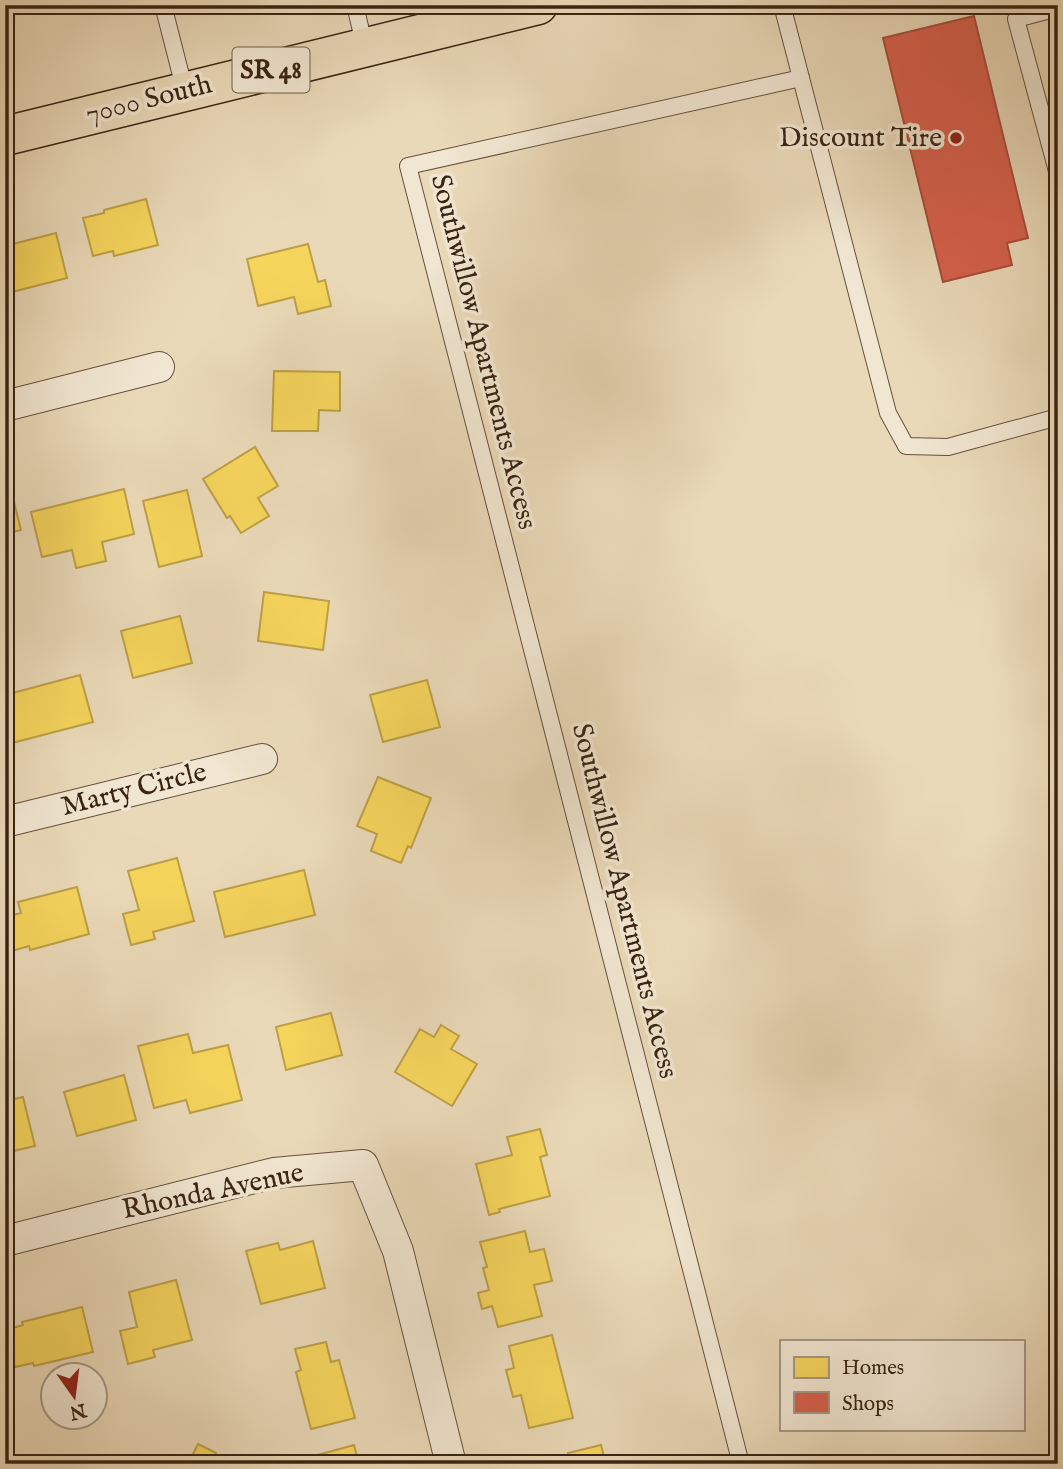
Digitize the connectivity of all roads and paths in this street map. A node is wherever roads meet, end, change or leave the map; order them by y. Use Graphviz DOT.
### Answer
graph roads {
  1 [pos="163,5"];
  2 [pos="355,5"];
  3 [pos="538,5"];
  4 [pos="782,5"];
  5 [pos="1058,8"];
  6 [pos="366,48"];
  7 [pos="802,78"];
  8 [pos="185,91"];
  9 [pos="5,136"];
  10 [pos="1058,175"];
  11 [pos="159,368"];
  12 [pos="5,406"];
  13 [pos="1058,417"];
  14 [pos="262,759"];
  15 [pos="5,822"];
  16 [pos="5,1241"];
  17 [pos="451,1464"];
  18 [pos="741,1464"];
  1 -- 8 [label="lane"];
  2 -- 6 [label="lane"];
  3 -- 6 [label="main road, 7000 South / SR 48"];
  4 -- 7 [label="lane"];
  5 -- 10 [label="lane"];
  6 -- 8 [label="main road, 7000 South / SR 48"];
  7 -- 13 [label="lane"];
  7 -- 18 [label="lane, Southwillow Apartments Access"];
  8 -- 9 [label="main road, 7000 South / SR 48"];
  11 -- 12 [label="street"];
  14 -- 15 [label="street, Marty Circle"];
  16 -- 17 [label="street, Rhonda Avenue"];
}
